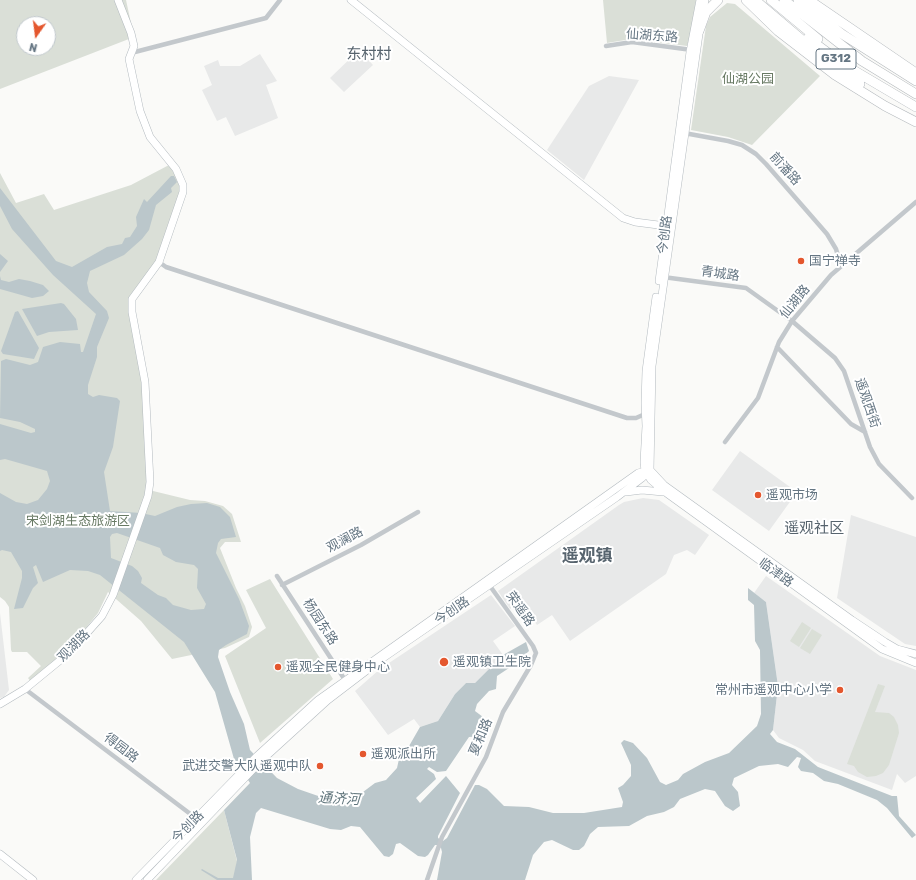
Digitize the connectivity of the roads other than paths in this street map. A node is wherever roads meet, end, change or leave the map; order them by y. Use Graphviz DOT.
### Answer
graph roads {
  1 [pos="118,0"];
  2 [pos="280,0"];
  3 [pos="351,0"];
  4 [pos="700,0"];
  5 [pos="705,0"];
  6 [pos="718,0"];
  7 [pos="763,0"];
  8 [pos="771,0"];
  9 [pos="784,0"];
  10 [pos="788,0"];
  11 [pos="798,0"];
  12 [pos="809,0"];
  13 [pos="748,1"];
  14 [pos="699,32"];
  15 [pos="606,46"];
  16 [pos="693,50"];
  17 [pos="131,53"];
  18 [pos="916,73"];
  19 [pos="916,81"];
  20 [pos="916,87"];
  21 [pos="916,94"];
  22 [pos="916,102"];
  23 [pos="916,107"];
  24 [pos="916,118"];
  25 [pos="916,122"];
  26 [pos="681,133"];
  27 [pos="916,202"];
  28 [pos="666,226"];
  29 [pos="159,262"];
  30 [pos="842,266"];
  31 [pos="662,277"];
  32 [pos="792,321"];
  33 [pos="777,347"];
  34 [pos="645,414"];
  35 [pos="865,432"];
  36 [pos="726,442"];
  37 [pos="647,471"];
  38 [pos="665,493"];
  39 [pos="617,497"];
  40 [pos="912,498"];
  41 [pos="418,512"];
  42 [pos="277,576"];
  43 [pos="282,585"];
  44 [pos="490,586"];
  45 [pos="533,646"];
  46 [pos="916,654"];
  47 [pos="916,663"];
  48 [pos="345,680"];
  49 [pos="25,689"];
  50 [pos="0,704"];
  51 [pos="259,759"];
  52 [pos="243,776"];
  53 [pos="196,819"];
  54 [pos="202,824"];
  55 [pos="0,855"];
  56 [pos="34,880"];
  57 [pos="136,880"];
  58 [pos="147,880"];
  59 [pos="427,880"];
  1 -- 17 [label="main road, 观湖路"];
  2 -- 17 [label="street"];
  3 -- 28 [label="main road"];
  4 -- 16 [label="main road, 今创路"];
  5 -- 14 [label="main road, 今创路"];
  6 -- 14 [label="highway"];
  7 -- 23 [label="highway, G312"];
  8 -- 22 [label="highway"];
  9 -- 21 [label="highway"];
  10 -- 20 [label="highway, G312"];
  11 -- 19 [label="highway"];
  12 -- 18 [label="highway"];
  13 -- 24 [label="highway"];
  13 -- 25 [label="highway"];
  14 -- 16 [label="main road, 今创路"];
  15 -- 16 [label="street, 仙湖东路"];
  16 -- 26 [label="main road, 今创路"];
  17 -- 29 [label="main road, 观湖路"];
  26 -- 28 [label="main road, 今创路"];
  26 -- 30 [label="street, 前潘路"];
  26 -- 31 [label="main road, 今创路"];
  27 -- 30 [label="street, 仙湖路"];
  28 -- 31 [label="main road, 今创路"];
  29 -- 34 [label="street"];
  29 -- 49 [label="main road, 观湖路"];
  30 -- 32 [label="street, 仙湖路"];
  31 -- 32 [label="street, 青城路"];
  31 -- 34 [label="main road, 今创路"];
  31 -- 37 [label="main road, 今创路"];
  32 -- 33 [label="street, 仙湖路"];
  32 -- 35 [label="street, 遥观西街"];
  33 -- 35 [label="street"];
  33 -- 36 [label="street, 仙湖路"];
  34 -- 37 [label="main road, 今创路"];
  35 -- 40 [label="street, 遥观西街"];
  37 -- 38 [label="main road, 临津路"];
  37 -- 39 [label="main road, 今创路"];
  37 -- 46 [label="main road, 临津路"];
  37 -- 48 [label="main road, 今创路"];
  38 -- 39 [label="main road"];
  38 -- 47 [label="main road, 临津路"];
  39 -- 44 [label="main road, 今创路"];
  41 -- 43 [label="street, 观澜路"];
  42 -- 43 [label="street, 杨园东路"];
  43 -- 48 [label="street, 杨园东路"];
  44 -- 45 [label="street, 荣遥路"];
  44 -- 51 [label="main road, 今创路"];
  45 -- 59 [label="street, 夏和路"];
  48 -- 51 [label="main road, 今创路"];
  49 -- 50 [label="main road, 观湖路"];
  49 -- 53 [label="street, 得园路"];
  51 -- 52 [label="main road"];
  52 -- 53 [label="main road, 今创路"];
  52 -- 54 [label="main road, 今创路"];
  53 -- 54 [label="street, 得园路"];
  53 -- 57 [label="main road, 今创路"];
  54 -- 58 [label="main road, 今创路"];
  55 -- 56 [label="main road"];
}
